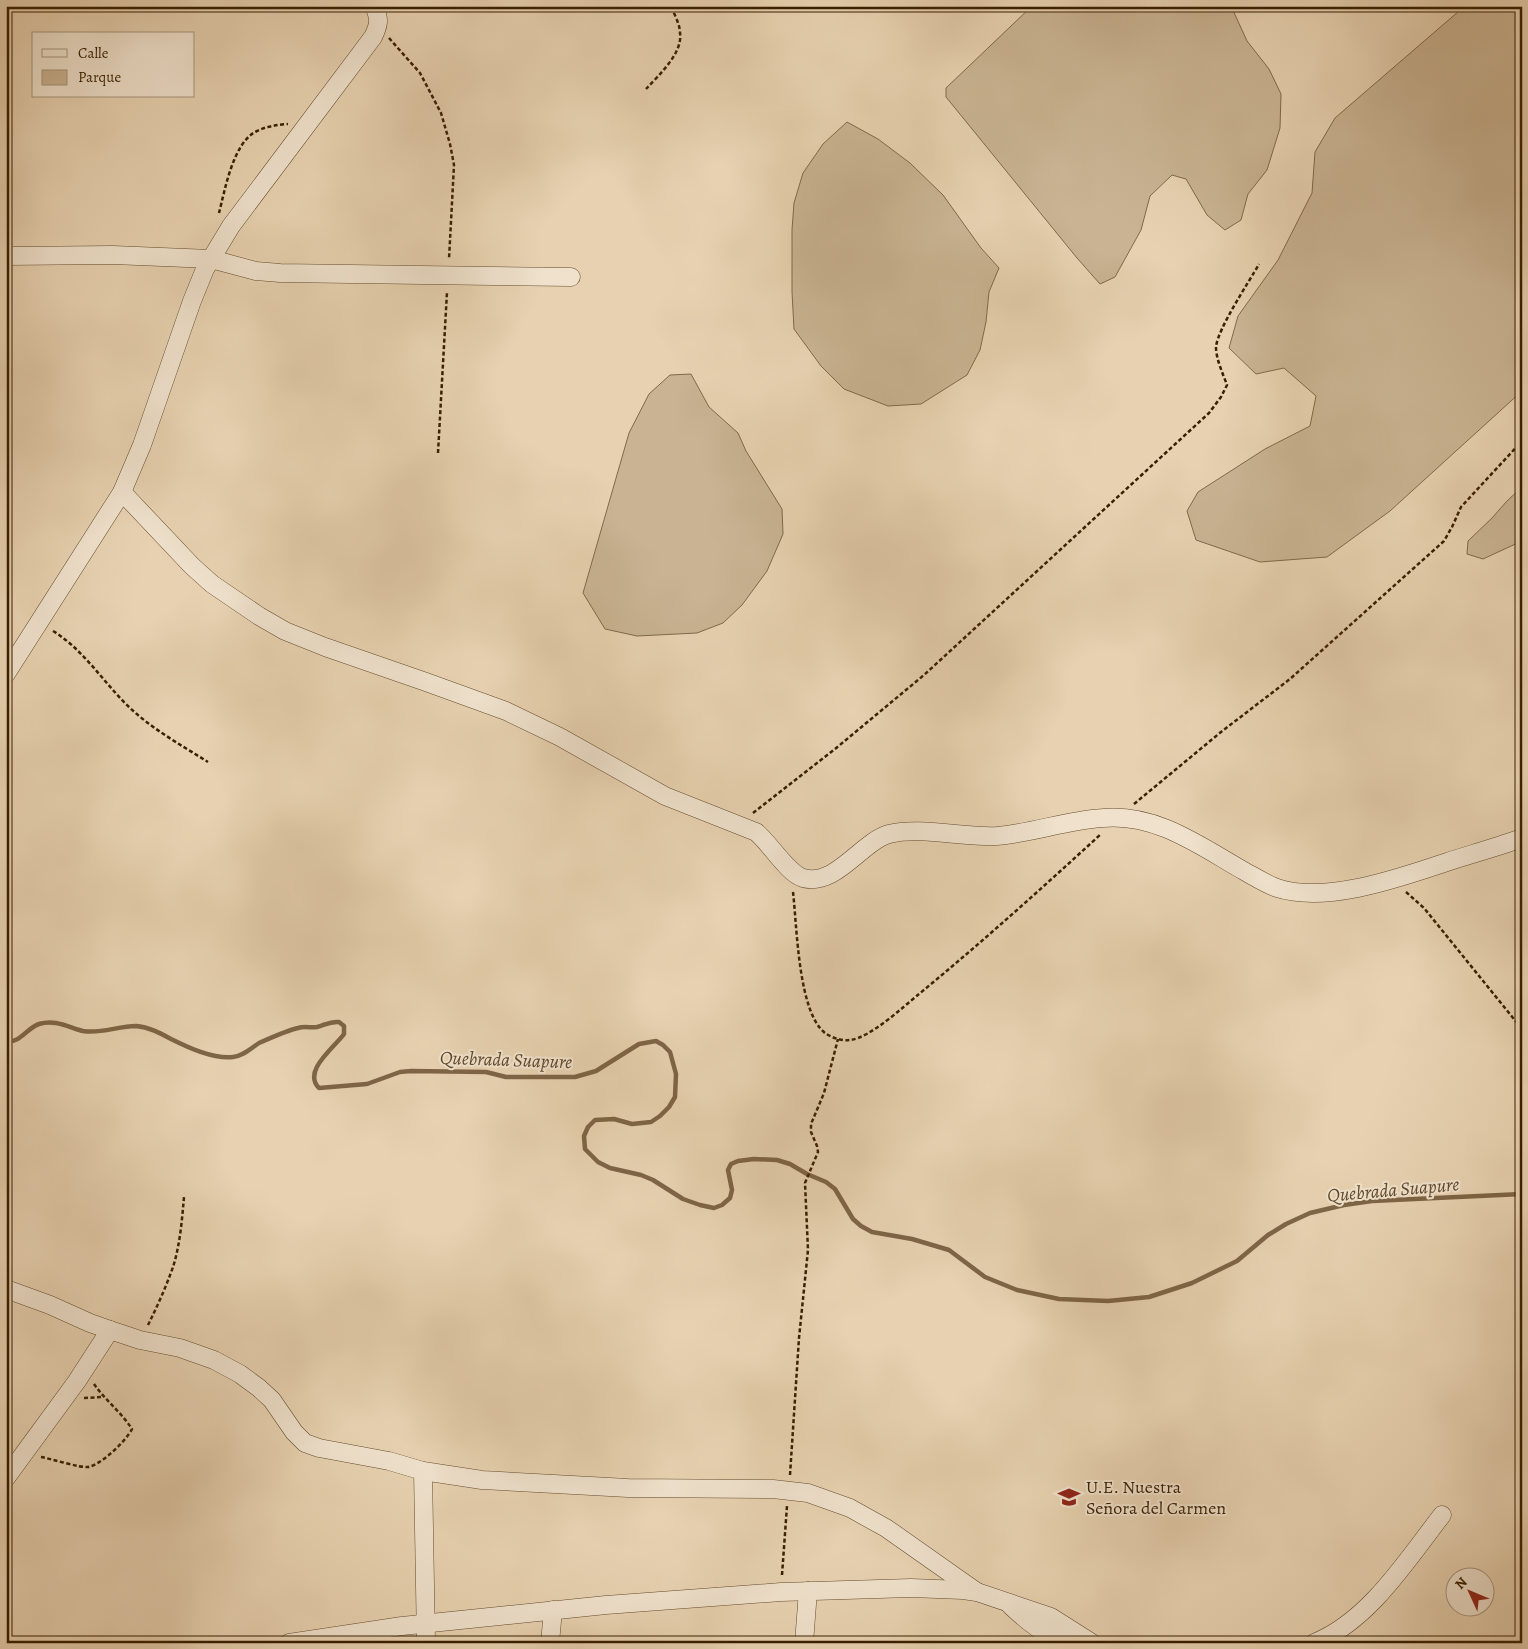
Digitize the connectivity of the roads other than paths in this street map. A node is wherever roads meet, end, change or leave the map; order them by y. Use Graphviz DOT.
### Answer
graph roads {
  1 [pos="374,6"];
  2 [pos="6,256"];
  3 [pos="211,259"];
  4 [pos="571,277"];
  5 [pos="122,492"];
  6 [pos="6,674"];
  7 [pos="1522,838"];
  8 [pos="6,1289"];
  9 [pos="110,1330"];
  10 [pos="423,1471"];
  11 [pos="6,1478"];
  12 [pos="1442,1515"];
  13 [pos="808,1591"];
  14 [pos="977,1592"];
  15 [pos="1008,1604"];
  16 [pos="553,1610"];
  17 [pos="425,1624"];
  18 [pos="289,1643"];
  19 [pos="426,1643"];
  20 [pos="550,1643"];
  21 [pos="804,1643"];
  22 [pos="1067,1643"];
  23 [pos="1092,1643"];
  24 [pos="1314,1643"];
  1 -- 3 [label="street"];
  2 -- 3 [label="street"];
  3 -- 4 [label="street"];
  3 -- 5 [label="street"];
  5 -- 6 [label="street"];
  5 -- 7 [label="street"];
  8 -- 9 [label="street"];
  9 -- 10 [label="street"];
  9 -- 11 [label="street"];
  10 -- 14 [label="street"];
  10 -- 17 [label="street"];
  12 -- 24 [label="street"];
  13 -- 14 [label="street"];
  13 -- 16 [label="street"];
  13 -- 21 [label="street"];
  14 -- 15 [label="street"];
  15 -- 22 [label="street"];
  15 -- 23 [label="street"];
  16 -- 17 [label="street"];
  16 -- 20 [label="street"];
  17 -- 18 [label="street"];
  17 -- 19 [label="street"];
}
